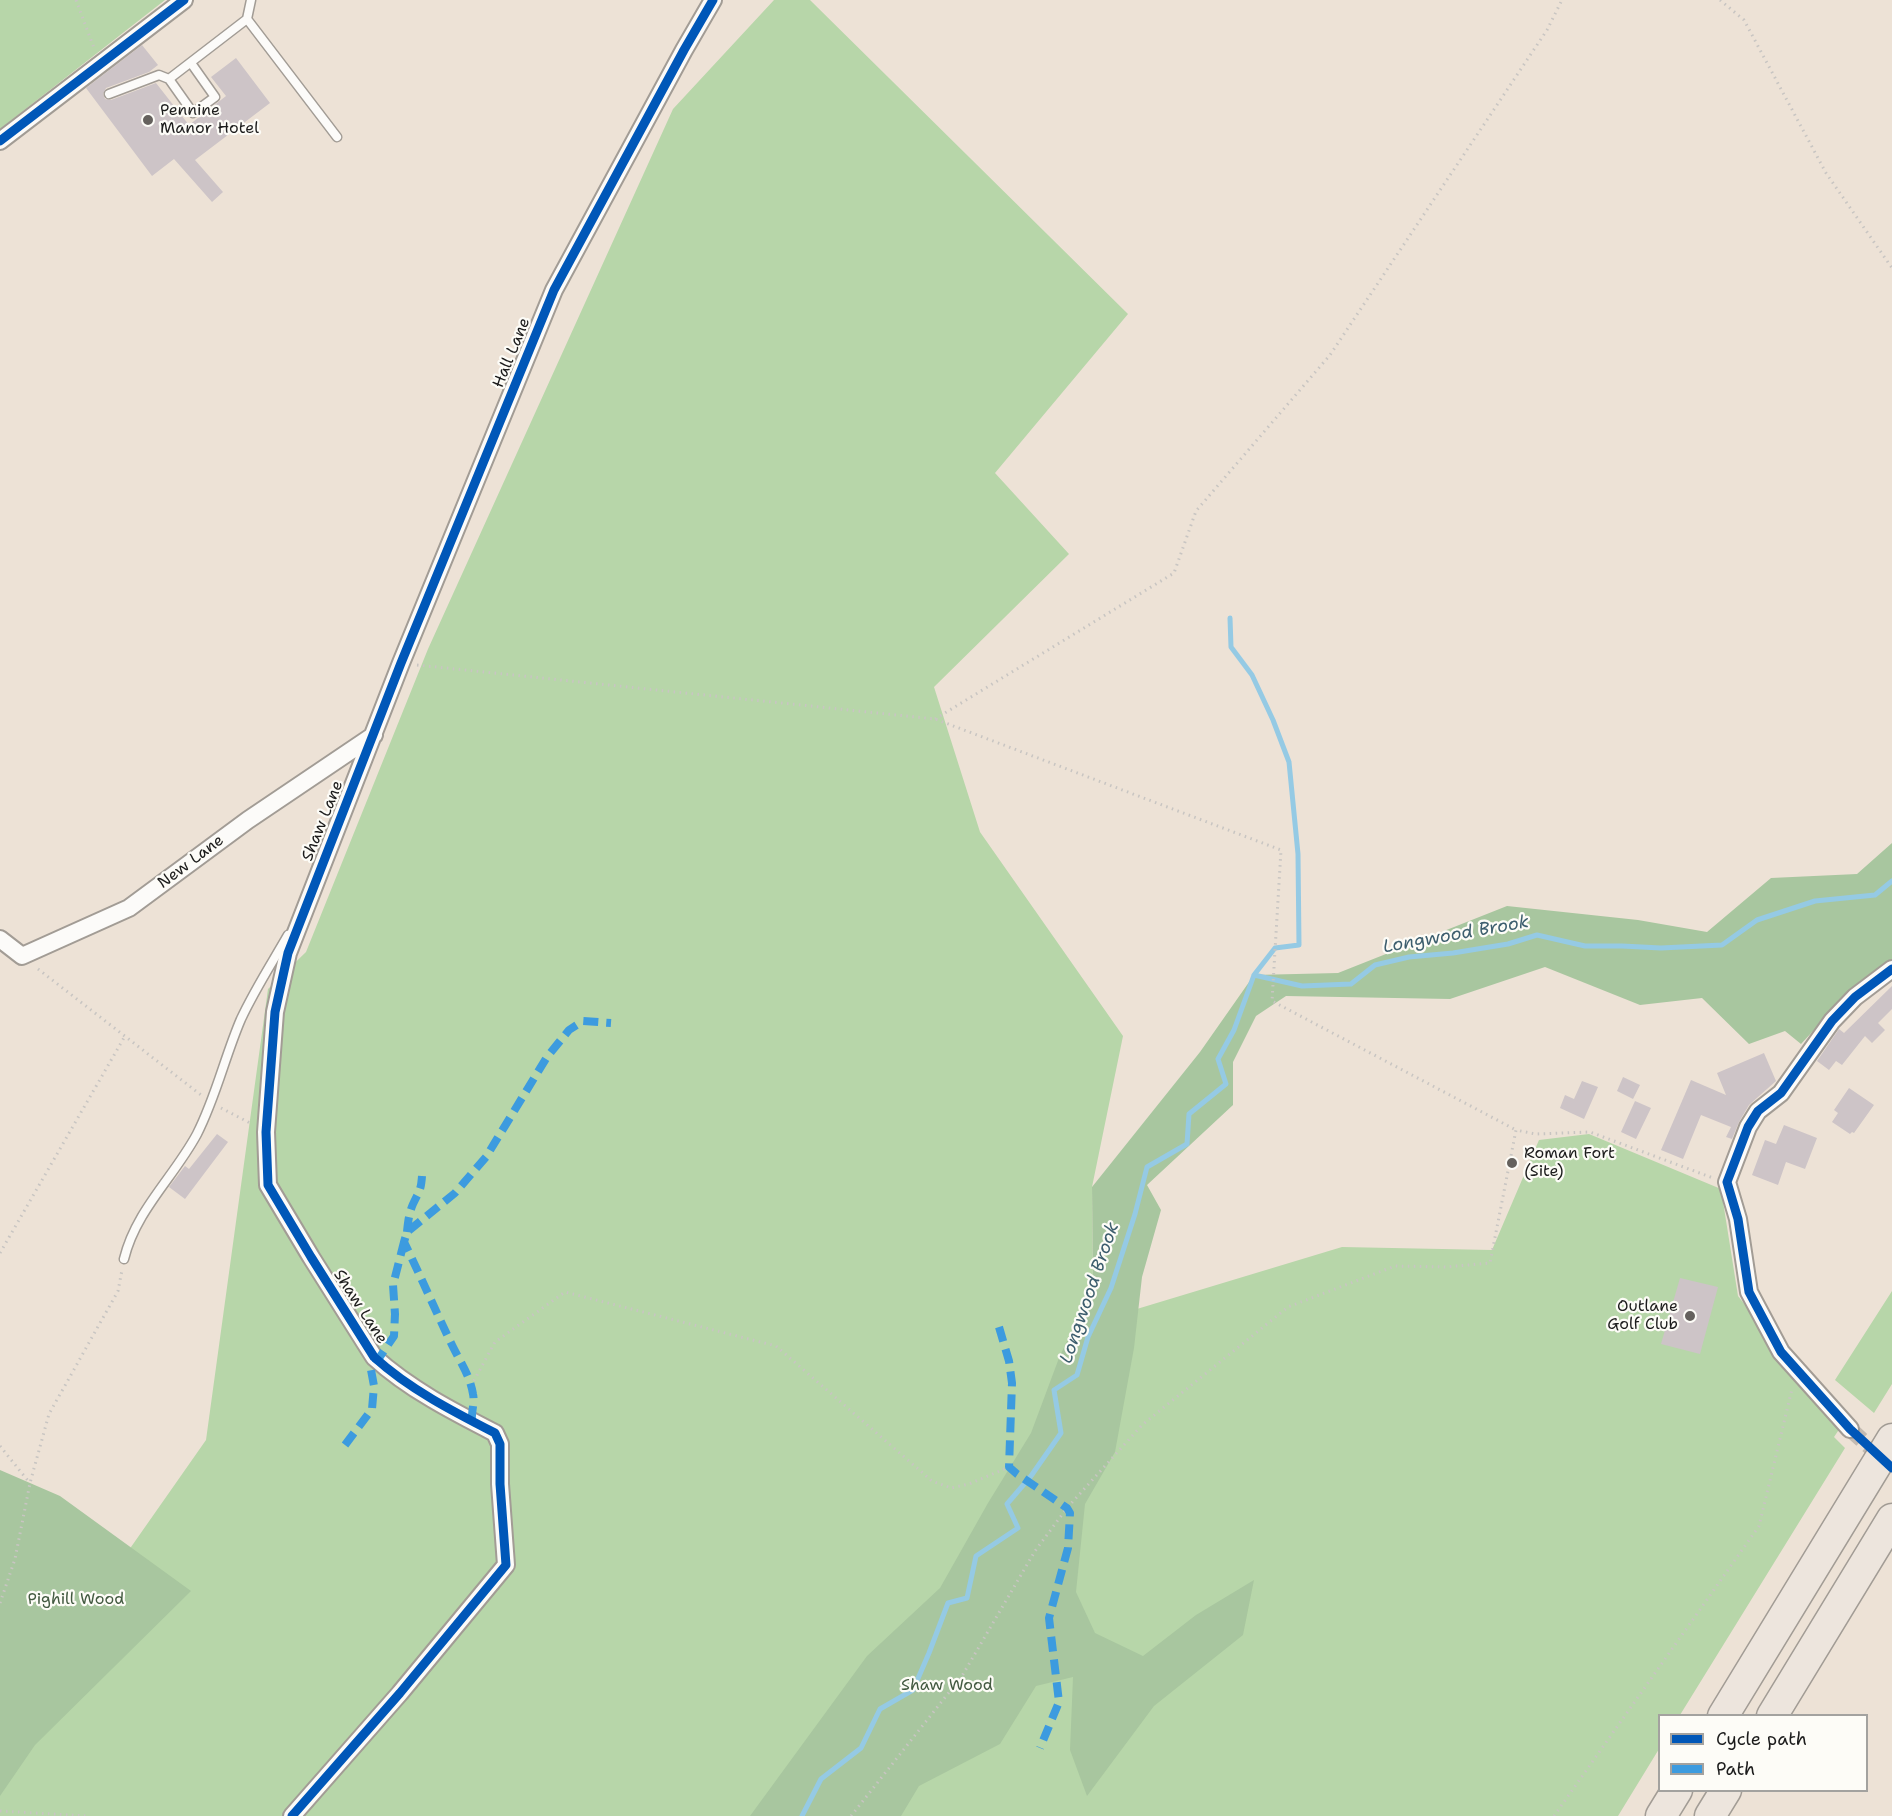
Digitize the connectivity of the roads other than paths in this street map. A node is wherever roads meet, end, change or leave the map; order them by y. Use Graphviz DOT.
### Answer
graph roads {
  1 [pos="184,0"];
  2 [pos="251,0"];
  3 [pos="713,0"];
  4 [pos="247,20"];
  5 [pos="190,63"];
  6 [pos="169,79"];
  7 [pos="109,94"];
  8 [pos="338,137"];
  9 [pos="0,141"];
  10 [pos="374,735"];
  11 [pos="306,905"];
  12 [pos="0,939"];
  13 [pos="1892,969"];
  14 [pos="124,1259"];
  15 [pos="1850,1429"];
  16 [pos="1892,1439"];
  17 [pos="1892,1519"];
  18 [pos="1724,1714"];
  19 [pos="1773,1714"];
  20 [pos="1676,1792"];
  21 [pos="1725,1792"];
  22 [pos="292,1816"];
  23 [pos="1661,1816"];
  24 [pos="1710,1816"];
  1 -- 9 [label="street"];
  2 -- 4 [label="lane"];
  3 -- 10 [label="street, Hall Lane"];
  4 -- 5 [label="lane"];
  4 -- 8 [label="lane"];
  5 -- 6 [label="lane"];
  5 -- 6 [label="lane"];
  6 -- 7 [label="lane"];
  10 -- 11 [label="street, Shaw Lane"];
  10 -- 12 [label="street, New Lane"];
  11 -- 14 [label="lane"];
  11 -- 22 [label="street, Shaw Lane"];
  13 -- 15 [label="street"];
  16 -- 18 [label="highway"];
  17 -- 19 [label="highway"];
  20 -- 23 [label="highway"];
  21 -- 24 [label="highway"];
}
